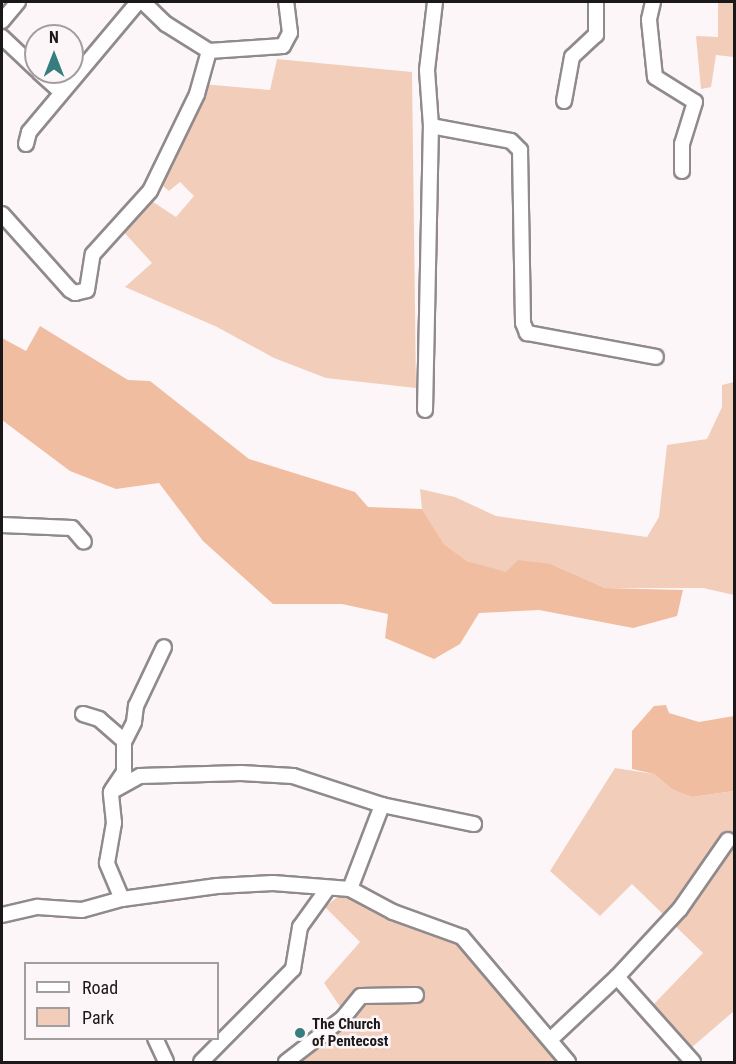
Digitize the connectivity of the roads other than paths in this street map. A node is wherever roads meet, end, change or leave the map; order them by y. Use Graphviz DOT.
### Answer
graph roads {
  1 [pos="18,2"];
  2 [pos="138,2"];
  3 [pos="143,2"];
  4 [pos="286,2"];
  5 [pos="435,2"];
  6 [pos="596,2"];
  7 [pos="639,2"];
  8 [pos="653,2"];
  9 [pos="660,2"];
  10 [pos="2,21"];
  11 [pos="2,37"];
  12 [pos="209,51"];
  13 [pos="24,57"];
  14 [pos="53,84"];
  15 [pos="61,92"];
  16 [pos="564,101"];
  17 [pos="431,126"];
  18 [pos="26,144"];
  19 [pos="682,171"];
  20 [pos="2,214"];
  21 [pos="656,357"];
  22 [pos="425,410"];
  23 [pos="2,525"];
  24 [pos="84,542"];
  25 [pos="164,647"];
  26 [pos="83,714"];
  27 [pos="124,741"];
  28 [pos="111,792"];
  29 [pos="382,805"];
  30 [pos="474,824"];
  31 [pos="728,840"];
  32 [pos="328,888"];
  33 [pos="350,889"];
  34 [pos="122,899"];
  35 [pos="2,915"];
  36 [pos="617,977"];
  37 [pos="416,995"];
  38 [pos="551,1039"];
  39 [pos="156,1040"];
  40 [pos="166,1062"];
  41 [pos="201,1062"];
  42 [pos="286,1062"];
  43 [pos="568,1062"];
  44 [pos="693,1062"];
  1 -- 10 [label="street"];
  2 -- 15 [label="street"];
  3 -- 12 [label="street"];
  4 -- 12 [label="street"];
  5 -- 17 [label="street"];
  6 -- 16 [label="street"];
  7 -- 8 [label="street"];
  8 -- 9 [label="street"];
  8 -- 19 [label="street"];
  11 -- 13 [label="street"];
  12 -- 20 [label="street"];
  14 -- 15 [label="street"];
  15 -- 18 [label="street"];
  17 -- 21 [label="street"];
  17 -- 22 [label="street"];
  23 -- 24 [label="street"];
  25 -- 27 [label="street"];
  26 -- 27 [label="street"];
  27 -- 28 [label="street"];
  28 -- 29 [label="street"];
  28 -- 34 [label="street"];
  29 -- 30 [label="street"];
  29 -- 33 [label="street"];
  31 -- 36 [label="street"];
  32 -- 33 [label="street"];
  32 -- 34 [label="street"];
  32 -- 41 [label="street"];
  33 -- 38 [label="street"];
  34 -- 35 [label="street"];
  36 -- 38 [label="street"];
  36 -- 44 [label="street"];
  37 -- 42 [label="street"];
  38 -- 43 [label="street"];
  39 -- 40 [label="street"];
}
